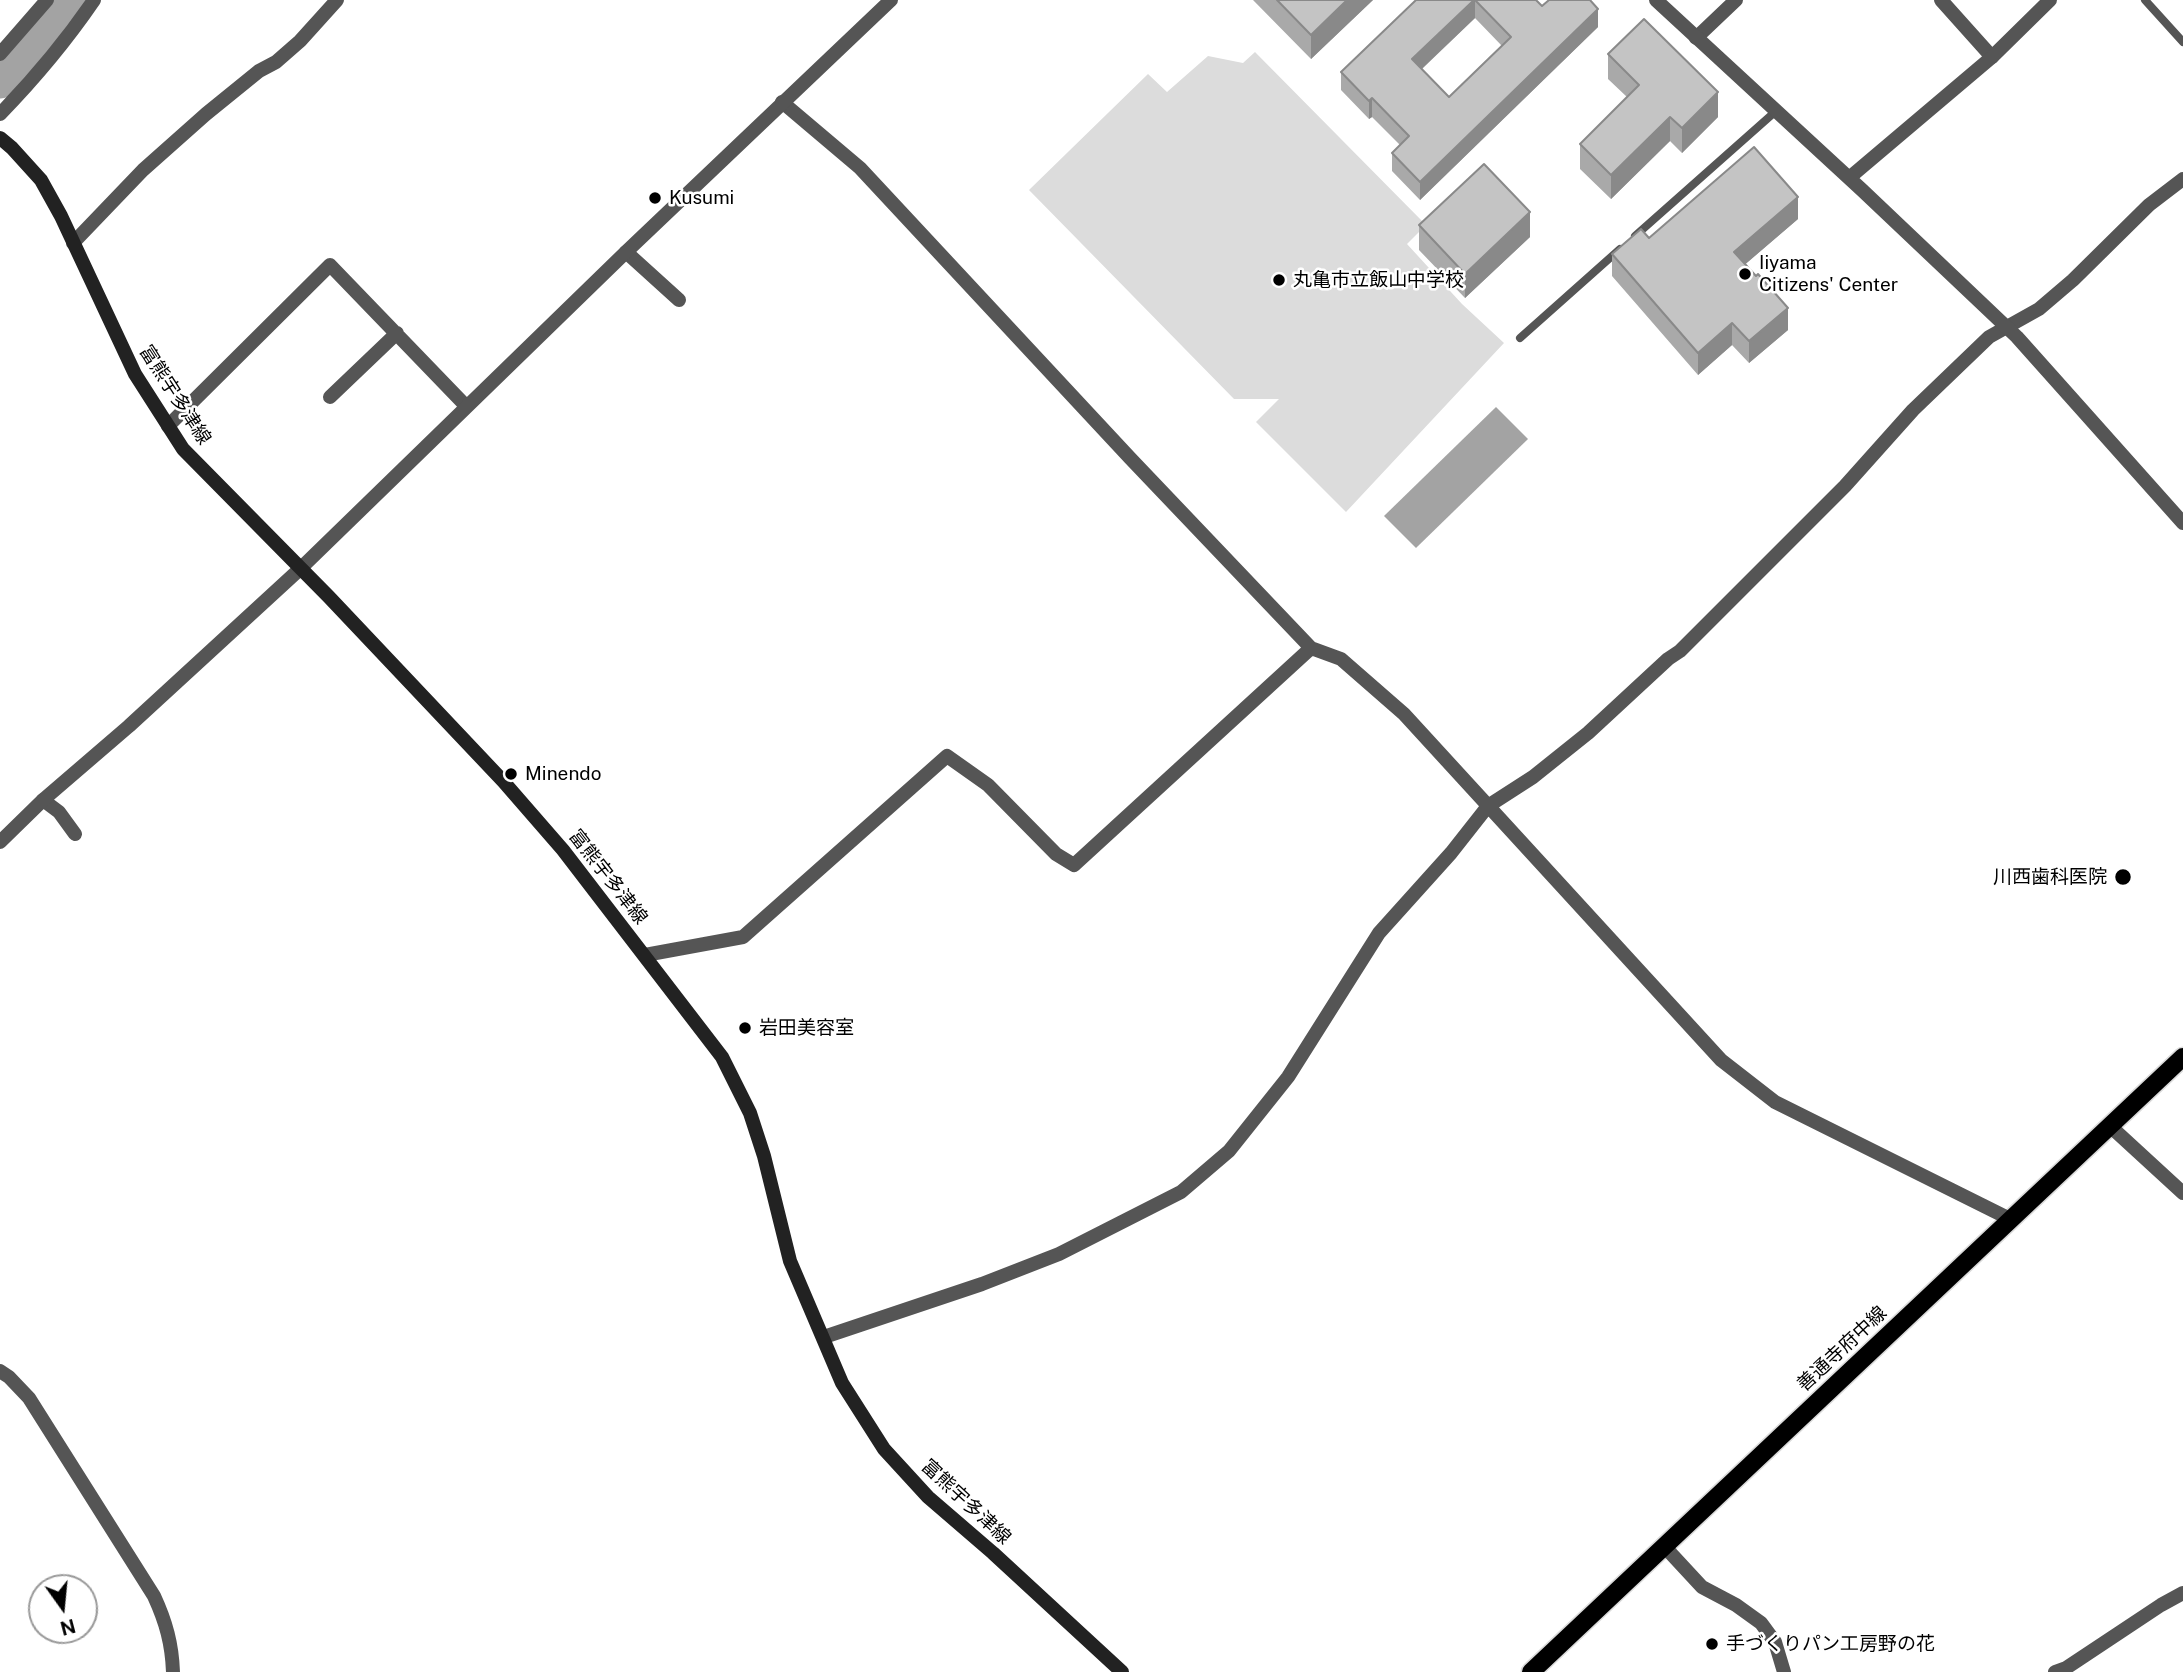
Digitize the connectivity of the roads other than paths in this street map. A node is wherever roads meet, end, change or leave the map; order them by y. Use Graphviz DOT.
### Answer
graph roads {
  1 [pos="47,0"];
  2 [pos="94,0"];
  3 [pos="337,0"];
  4 [pos="891,0"];
  5 [pos="1656,0"];
  6 [pos="1736,0"];
  7 [pos="1941,0"];
  8 [pos="2050,0"];
  9 [pos="2145,0"];
  10 [pos="1696,38"];
  11 [pos="2183,42"];
  12 [pos="0,54"];
  13 [pos="1992,57"];
  14 [pos="782,102"];
  15 [pos="1776,111"];
  16 [pos="0,114"];
  17 [pos="0,138"];
  18 [pos="1849,178"];
  19 [pos="2183,179"];
  20 [pos="1633,238"];
  21 [pos="73,243"];
  22 [pos="1622,247"];
  23 [pos="626,252"];
  24 [pos="679,300"];
  25 [pos="2006,327"];
  26 [pos="397,333"];
  27 [pos="1520,338"];
  28 [pos="330,397"];
  29 [pos="466,406"];
  30 [pos="168,426"];
  31 [pos="2183,523"];
  32 [pos="301,568"];
  33 [pos="1311,648"];
  34 [pos="43,800"];
  35 [pos="1488,806"];
  36 [pos="75,834"];
  37 [pos="0,842"];
  38 [pos="645,955"];
  39 [pos="2183,1058"];
  40 [pos="2110,1126"];
  41 [pos="2183,1193"];
  42 [pos="2010,1219"];
  43 [pos="824,1337"];
  44 [pos="0,1371"];
  45 [pos="1664,1546"];
  46 [pos="2183,1593"];
  47 [pos="173,1672"];
  48 [pos="1122,1672"];
  49 [pos="1531,1672"];
  50 [pos="1784,1672"];
  51 [pos="2055,1672"];
  1 -- 12 [label="street"];
  2 -- 16 [label="street"];
  3 -- 21 [label="street"];
  4 -- 14 [label="street"];
  5 -- 10 [label="street"];
  6 -- 10 [label="street"];
  7 -- 13 [label="street"];
  8 -- 13 [label="street"];
  9 -- 11 [label="lane"];
  10 -- 15 [label="street"];
  13 -- 18 [label="street"];
  14 -- 23 [label="street"];
  14 -- 33 [label="street"];
  15 -- 18 [label="street"];
  15 -- 20 [label="lane"];
  17 -- 21 [label="main road, 富熊宇多津線"];
  18 -- 25 [label="street"];
  19 -- 25 [label="street"];
  21 -- 30 [label="main road, 富熊宇多津線"];
  22 -- 27 [label="lane"];
  23 -- 24 [label="street"];
  23 -- 29 [label="street"];
  25 -- 31 [label="street"];
  25 -- 35 [label="street"];
  26 -- 28 [label="street"];
  26 -- 29 [label="street"];
  26 -- 30 [label="street"];
  29 -- 32 [label="street"];
  30 -- 32 [label="main road, 富熊宇多津線"];
  32 -- 34 [label="street"];
  32 -- 38 [label="main road, 富熊宇多津線"];
  33 -- 35 [label="street"];
  33 -- 38 [label="street"];
  34 -- 36 [label="street"];
  34 -- 37 [label="street"];
  35 -- 42 [label="street"];
  35 -- 43 [label="street"];
  38 -- 43 [label="main road, 富熊宇多津線"];
  39 -- 40 [label="main road, 善通寺府中線"];
  40 -- 41 [label="street"];
  40 -- 42 [label="main road, 善通寺府中線"];
  42 -- 45 [label="main road, 善通寺府中線"];
  43 -- 48 [label="main road, 富熊宇多津線"];
  44 -- 47 [label="street"];
  45 -- 49 [label="main road, 善通寺府中線"];
  45 -- 50 [label="street"];
  46 -- 51 [label="street"];
}
